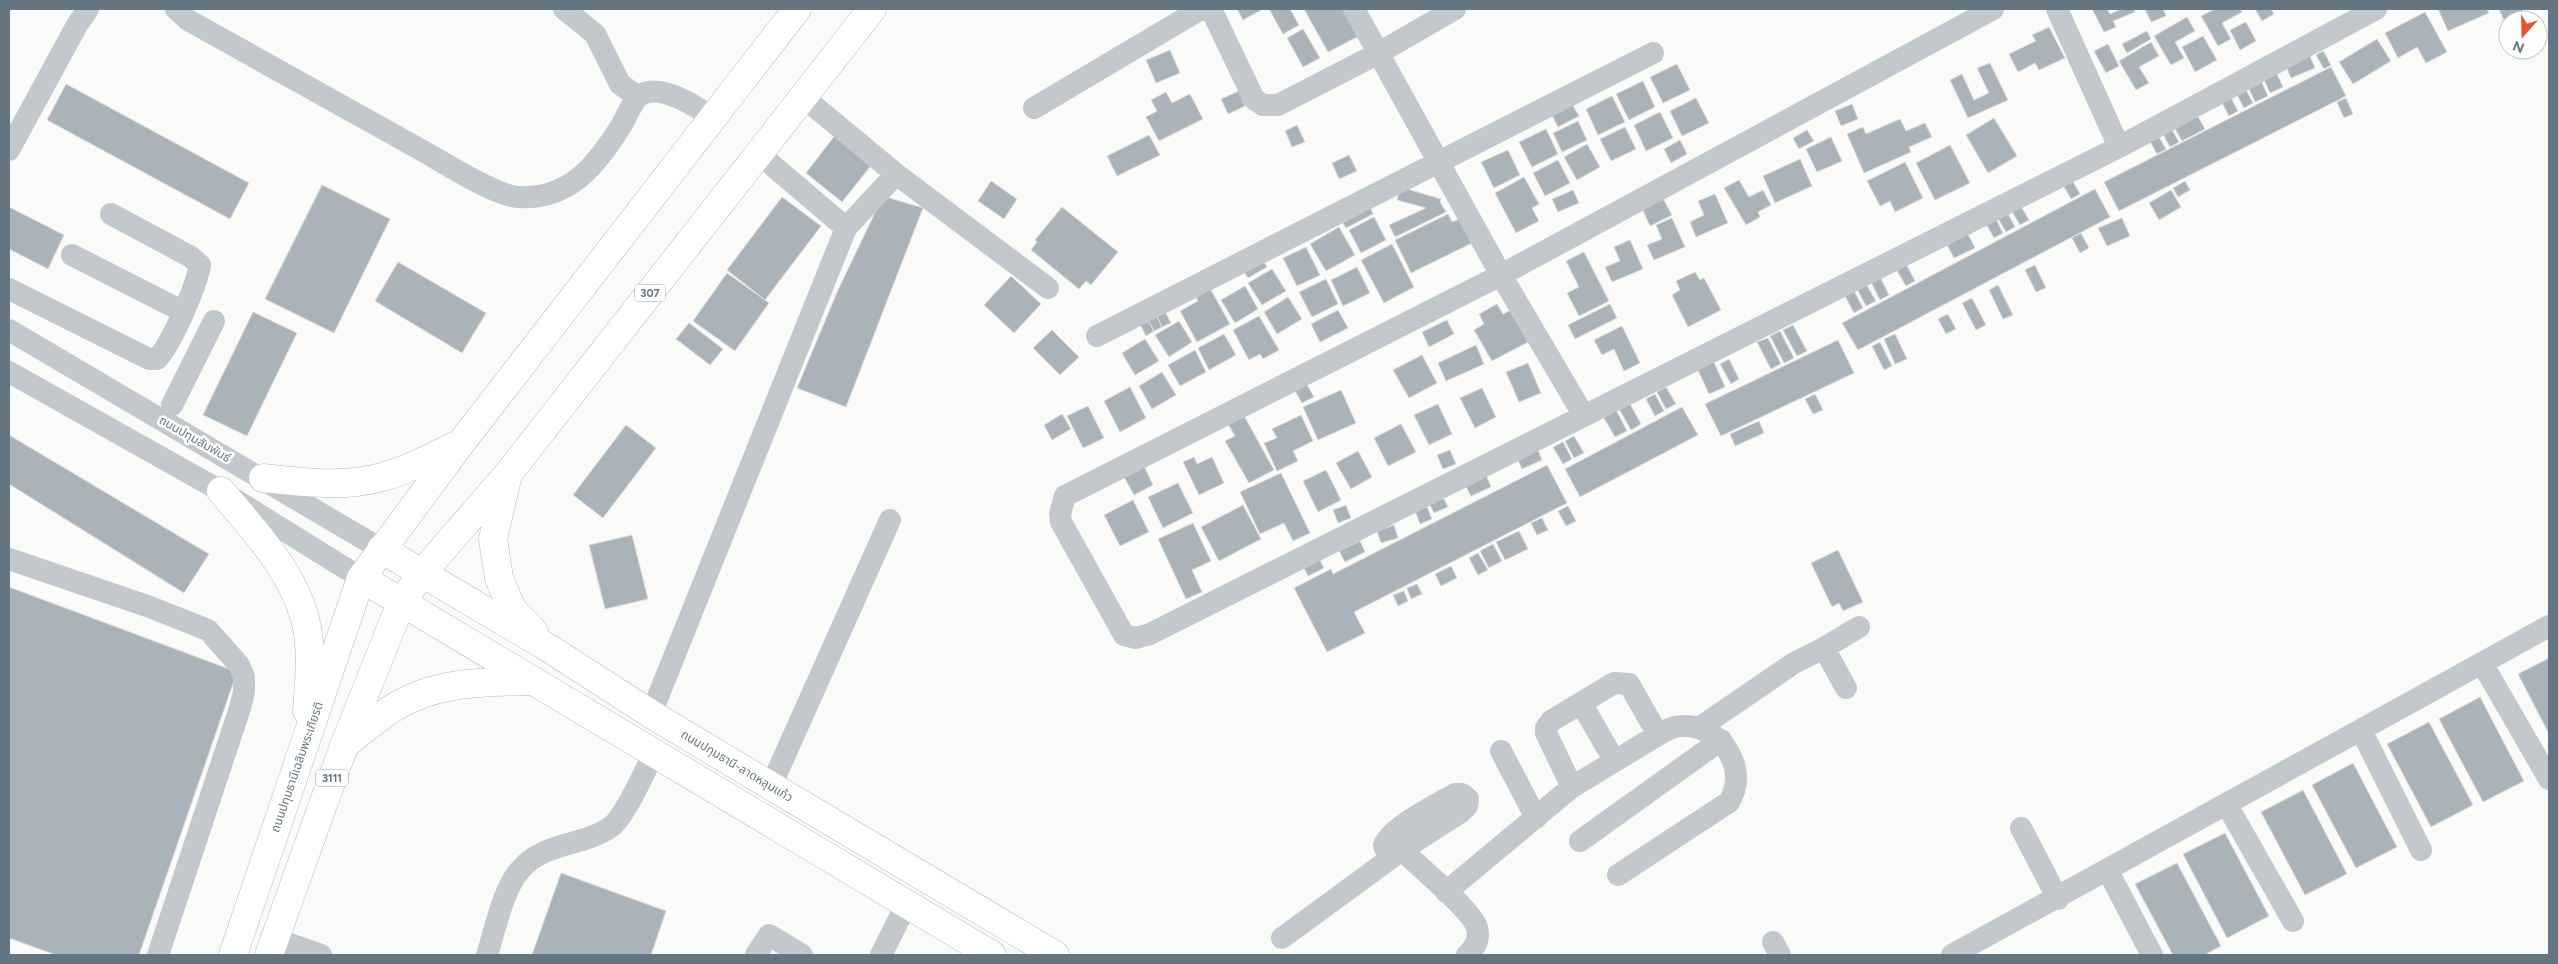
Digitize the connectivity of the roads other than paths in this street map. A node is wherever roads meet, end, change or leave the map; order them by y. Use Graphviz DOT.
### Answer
graph roads {
  1 [pos="88,9"];
  2 [pos="176,9"];
  3 [pos="564,9"];
  4 [pos="797,9"];
  5 [pos="872,9"];
  6 [pos="1201,9"];
  7 [pos="1211,9"];
  8 [pos="1354,9"];
  9 [pos="1455,9"];
  10 [pos="1993,9"];
  11 [pos="2057,9"];
  12 [pos="2376,9"];
  13 [pos="1653,53"];
  14 [pos="1377,54"];
  15 [pos="638,97"];
  16 [pos="803,97"];
  17 [pos="1034,108"];
  18 [pos="713,119"];
  19 [pos="2119,147"];
  20 [pos="9,150"];
  21 [pos="759,154"];
  22 [pos="1438,161"];
  23 [pos="896,174"];
  24 [pos="110,214"];
  25 [pos="846,228"];
  26 [pos="72,255"];
  27 [pos="1501,275"];
  28 [pos="1048,288"];
  29 [pos="9,289"];
  30 [pos="182,311"];
  31 [pos="214,321"];
  32 [pos="9,330"];
  33 [pos="1097,336"];
  34 [pos="164,349"];
  35 [pos="192,366"];
  36 [pos="9,372"];
  37 [pos="172,406"];
  38 [pos="1584,416"];
  39 [pos="461,443"];
  40 [pos="508,474"];
  41 [pos="263,478"];
  42 [pos="221,491"];
  43 [pos="890,520"];
  44 [pos="381,549"];
  45 [pos="9,559"];
  46 [pos="422,573"];
  47 [pos="362,578"];
  48 [pos="401,603"];
  49 [pos="2549,626"];
  50 [pos="1859,627"];
  51 [pos="548,647"];
  52 [pos="1824,648"];
  53 [pos="2482,663"];
  54 [pos="535,681"];
  55 [pos="1846,688"];
  56 [pos="1581,702"];
  57 [pos="651,714"];
  58 [pos="1699,728"];
  59 [pos="2361,730"];
  60 [pos="1658,735"];
  61 [pos="306,740"];
  62 [pos="1721,740"];
  63 [pos="344,746"];
  64 [pos="1501,751"];
  65 [pos="654,753"];
  66 [pos="1614,760"];
  67 [pos="2549,779"];
  68 [pos="771,786"];
  69 [pos="1572,787"];
  70 [pos="2227,805"];
  71 [pos="1536,818"];
  72 [pos="2021,828"];
  73 [pos="1580,841"];
  74 [pos="2422,850"];
  75 [pos="2108,871"];
  76 [pos="1618,874"];
  77 [pos="1446,892"];
  78 [pos="2058,899"];
  79 [pos="907,903"];
  80 [pos="2293,921"];
  81 [pos="1282,938"];
  82 [pos="272,947"];
  83 [pos="1986,947"];
  84 [pos="158,955"];
  85 [pos="232,955"];
  86 [pos="321,955"];
  87 [pos="487,955"];
  88 [pos="756,955"];
  89 [pos="802,955"];
  90 [pos="881,955"];
  91 [pos="992,955"];
  92 [pos="1055,955"];
  93 [pos="1467,955"];
  94 [pos="1952,955"];
  95 [pos="2152,955"];
  1 -- 20 [label="street"];
  2 -- 15 [label="street"];
  3 -- 15 [label="street"];
  4 -- 18 [label="main road, ถนนปทุมธานีเฉลิมพระเกียรติ"];
  5 -- 16 [label="main road, 307"];
  6 -- 17 [label="street"];
  7 -- 14 [label="street"];
  8 -- 14 [label="street"];
  9 -- 14 [label="street"];
  10 -- 27 [label="street"];
  11 -- 19 [label="street"];
  12 -- 19 [label="street"];
  13 -- 22 [label="street"];
  14 -- 22 [label="street"];
  15 -- 18 [label="street"];
  16 -- 21 [label="main road, 307"];
  16 -- 23 [label="street"];
  18 -- 39 [label="main road, ถนนปทุมธานีเฉลิมพระเกียรติ"];
  19 -- 38 [label="street"];
  21 -- 25 [label="street"];
  21 -- 40 [label="main road, 307"];
  22 -- 27 [label="street"];
  22 -- 33 [label="street"];
  23 -- 25 [label="street"];
  23 -- 28 [label="street"];
  24 -- 30 [label="street"];
  25 -- 57 [label="street"];
  26 -- 30 [label="street"];
  27 -- 38 [label="street"];
  27 -- 38 [label="street"];
  29 -- 34 [label="street"];
  30 -- 34 [label="street"];
  31 -- 35 [label="street"];
  32 -- 41 [label="street, ถนนปทุมสัมพันธ์"];
  34 -- 35 [label="street"];
  35 -- 37 [label="street"];
  36 -- 42 [label="street"];
  39 -- 41 [label="main road"];
  39 -- 44 [label="main road, ถนนปทุมธานีเฉลิมพระเกียรติ"];
  40 -- 46 [label="main road, 307"];
  40 -- 51 [label="main road"];
  41 -- 44 [label="street, ถนนปทุมสัมพันธ์"];
  42 -- 47 [label="street"];
  42 -- 61 [label="main road"];
  43 -- 68 [label="street"];
  44 -- 46 [label="main road, ถนนปทุมธานี-ลาดหลุมแก้ว"];
  44 -- 47 [label="main road, ถนนปทุมธานีเฉลิมพระเกียรติ"];
  45 -- 84 [label="street"];
  46 -- 48 [label="main road"];
  46 -- 51 [label="main road, ถนนปทุมธานี-ลาดหลุมแก้ว"];
  47 -- 48 [label="main road"];
  47 -- 61 [label="main road, ถนนปทุมธานีเฉลิมพระเกียรติ / 3111"];
  48 -- 54 [label="main road"];
  48 -- 63 [label="main road, 3111"];
  49 -- 53 [label="street"];
  50 -- 52 [label="street"];
  51 -- 57 [label="main road, ถนนปทุมธานี-ลาดหลุมแก้ว"];
  52 -- 55 [label="street"];
  52 -- 58 [label="street"];
  53 -- 59 [label="street"];
  53 -- 67 [label="street"];
  54 -- 63 [label="main road"];
  54 -- 65 [label="main road"];
  56 -- 60 [label="street"];
  56 -- 66 [label="street"];
  56 -- 69 [label="street"];
  57 -- 68 [label="main road, ถนนปทุมธานี-ลาดหลุมแก้ว"];
  58 -- 60 [label="street"];
  58 -- 62 [label="street"];
  59 -- 70 [label="street"];
  59 -- 74 [label="street"];
  60 -- 66 [label="street"];
  61 -- 85 [label="main road, ถนนปทุมธานีเฉลิมพระเกียรติ / 3111"];
  62 -- 73 [label="street"];
  62 -- 76 [label="street"];
  63 -- 82 [label="main road, 3111"];
  64 -- 71 [label="street"];
  65 -- 79 [label="main road"];
  65 -- 87 [label="street"];
  66 -- 69 [label="street"];
  68 -- 92 [label="main road, ถนนปทุมธานี-ลาดหลุมแก้ว"];
  69 -- 71 [label="street"];
  70 -- 75 [label="street"];
  70 -- 80 [label="street"];
  71 -- 77 [label="street"];
  72 -- 78 [label="street"];
  75 -- 78 [label="street"];
  75 -- 95 [label="street"];
  77 -- 81 [label="street"];
  77 -- 93 [label="street"];
  78 -- 83 [label="street"];
  79 -- 90 [label="street"];
  79 -- 91 [label="main road"];
  82 -- 86 [label="street"];
  83 -- 94 [label="street"];
  88 -- 89 [label="street"];
}
